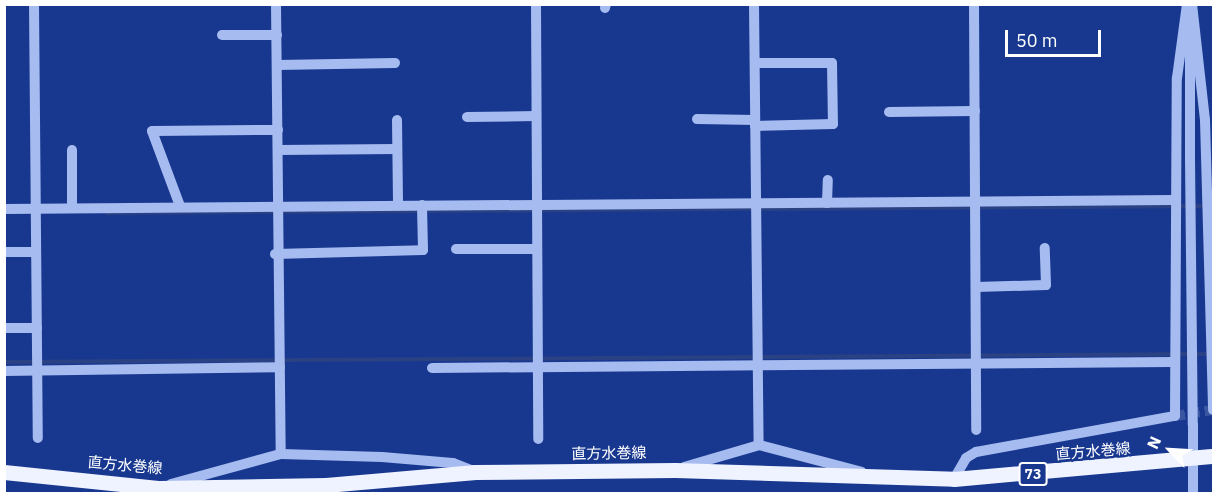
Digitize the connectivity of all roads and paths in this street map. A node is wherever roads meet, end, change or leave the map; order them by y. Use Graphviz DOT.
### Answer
graph roads {
  1 [pos="34,4"];
  2 [pos="276,4"];
  3 [pos="536,4"];
  4 [pos="754,4"];
  5 [pos="974,4"];
  6 [pos="1190,4"];
  7 [pos="222,35"];
  8 [pos="277,35"];
  9 [pos="395,63"];
  10 [pos="754,63"];
  11 [pos="277,65"];
  12 [pos="975,111"];
  13 [pos="889,112"];
  14 [pos="536,116"];
  15 [pos="467,117"];
  16 [pos="697,119"];
  17 [pos="397,120"];
  18 [pos="755,123"];
  19 [pos="278,130"];
  20 [pos="398,149"];
  21 [pos="72,150"];
  22 [pos="278,150"];
  23 [pos="828,180"];
  24 [pos="827,204"];
  25 [pos="1209,205"];
  26 [pos="180,206"];
  27 [pos="398,206"];
  28 [pos="976,206"];
  29 [pos="1173,206"];
  30 [pos="72,208"];
  31 [pos="755,208"];
  32 [pos="4,209"];
  33 [pos="535,209"];
  34 [pos="422,210"];
  35 [pos="276,211"];
  36 [pos="36,212"];
  37 [pos="1046,248"];
  38 [pos="1211,248"];
  39 [pos="456,249"];
  40 [pos="535,249"];
  41 [pos="4,252"];
  42 [pos="36,252"];
  43 [pos="275,254"];
  44 [pos="976,287"];
  45 [pos="1212,316"];
  46 [pos="4,328"];
  47 [pos="37,328"];
  48 [pos="1172,357"];
  49 [pos="976,359"];
  50 [pos="756,360"];
  51 [pos="537,361"];
  52 [pos="280,363"];
  53 [pos="37,365"];
  54 [pos="432,368"];
  55 [pos="4,371"];
  56 [pos="1214,410"];
  57 [pos="976,430"];
  58 [pos="38,438"];
  59 [pos="538,439"];
  60 [pos="759,444"];
  61 [pos="281,454"];
  62 [pos="1214,456"];
  63 [pos="1193,466"];
  64 [pos="675,470"];
  65 [pos="4,472"];
  66 [pos="475,472"];
  67 [pos="873,475"];
  68 [pos="954,479"];
  69 [pos="160,488"];
  70 [pos="1193,494"];
  1 -- 36 [label="street"];
  2 -- 8 [label="street"];
  3 -- 14 [label="street"];
  4 -- 10 [label="street"];
  5 -- 12 [label="street"];
  6 -- 25 [label="street"];
  6 -- 29 [label="street"];
  6 -- 63 [label="street, bridge"];
  7 -- 8 [label="street"];
  8 -- 11 [label="street"];
  9 -- 11 [label="street"];
  10 -- 18 [label="street"];
  10 -- 18 [label="street"];
  11 -- 19 [label="street"];
  12 -- 13 [label="street"];
  12 -- 28 [label="street"];
  14 -- 15 [label="street"];
  14 -- 33 [label="street"];
  16 -- 18 [label="street"];
  17 -- 20 [label="street"];
  18 -- 31 [label="street"];
  19 -- 22 [label="street"];
  19 -- 26 [label="street"];
  20 -- 22 [label="street"];
  20 -- 27 [label="street"];
  21 -- 30 [label="street"];
  22 -- 35 [label="street"];
  23 -- 24 [label="street"];
  24 -- 28 [label="street"];
  24 -- 31 [label="street"];
  25 -- 38 [label="street"];
  26 -- 30 [label="street"];
  26 -- 35 [label="street"];
  27 -- 34 [label="street"];
  27 -- 35 [label="street"];
  28 -- 29 [label="street"];
  28 -- 44 [label="street"];
  29 -- 48 [label="street"];
  30 -- 36 [label="street"];
  31 -- 33 [label="street"];
  31 -- 50 [label="street"];
  32 -- 36 [label="street"];
  33 -- 34 [label="street"];
  33 -- 40 [label="street"];
  34 -- 43 [label="street"];
  35 -- 43 [label="street"];
  36 -- 42 [label="street"];
  37 -- 44 [label="street"];
  38 -- 45 [label="street"];
  39 -- 40 [label="street"];
  40 -- 51 [label="street"];
  41 -- 42 [label="street"];
  42 -- 47 [label="street"];
  43 -- 52 [label="street"];
  44 -- 49 [label="street"];
  45 -- 56 [label="street"];
  46 -- 47 [label="street"];
  47 -- 53 [label="street"];
  48 -- 49 [label="street"];
  48 -- 68 [label="street"];
  49 -- 50 [label="street"];
  49 -- 57 [label="street"];
  50 -- 51 [label="street"];
  50 -- 60 [label="street"];
  51 -- 54 [label="street"];
  51 -- 59 [label="street"];
  52 -- 53 [label="street"];
  52 -- 61 [label="street"];
  53 -- 55 [label="street"];
  53 -- 58 [label="street"];
  60 -- 64 [label="street"];
  60 -- 67 [label="street"];
  61 -- 66 [label="street"];
  61 -- 69 [label="street"];
  62 -- 63 [label="main road, 直方水巻線 / 73"];
  63 -- 68 [label="main road, 直方水巻線 / 73"];
  63 -- 70 [label="street"];
  64 -- 66 [label="main road, 直方水巻線 / 73"];
  64 -- 67 [label="main road, 直方水巻線 / 73"];
  65 -- 69 [label="main road, 直方水巻線 / 73"];
  66 -- 69 [label="main road, 直方水巻線 / 73"];
  67 -- 68 [label="main road, 直方水巻線 / 73"];
}
